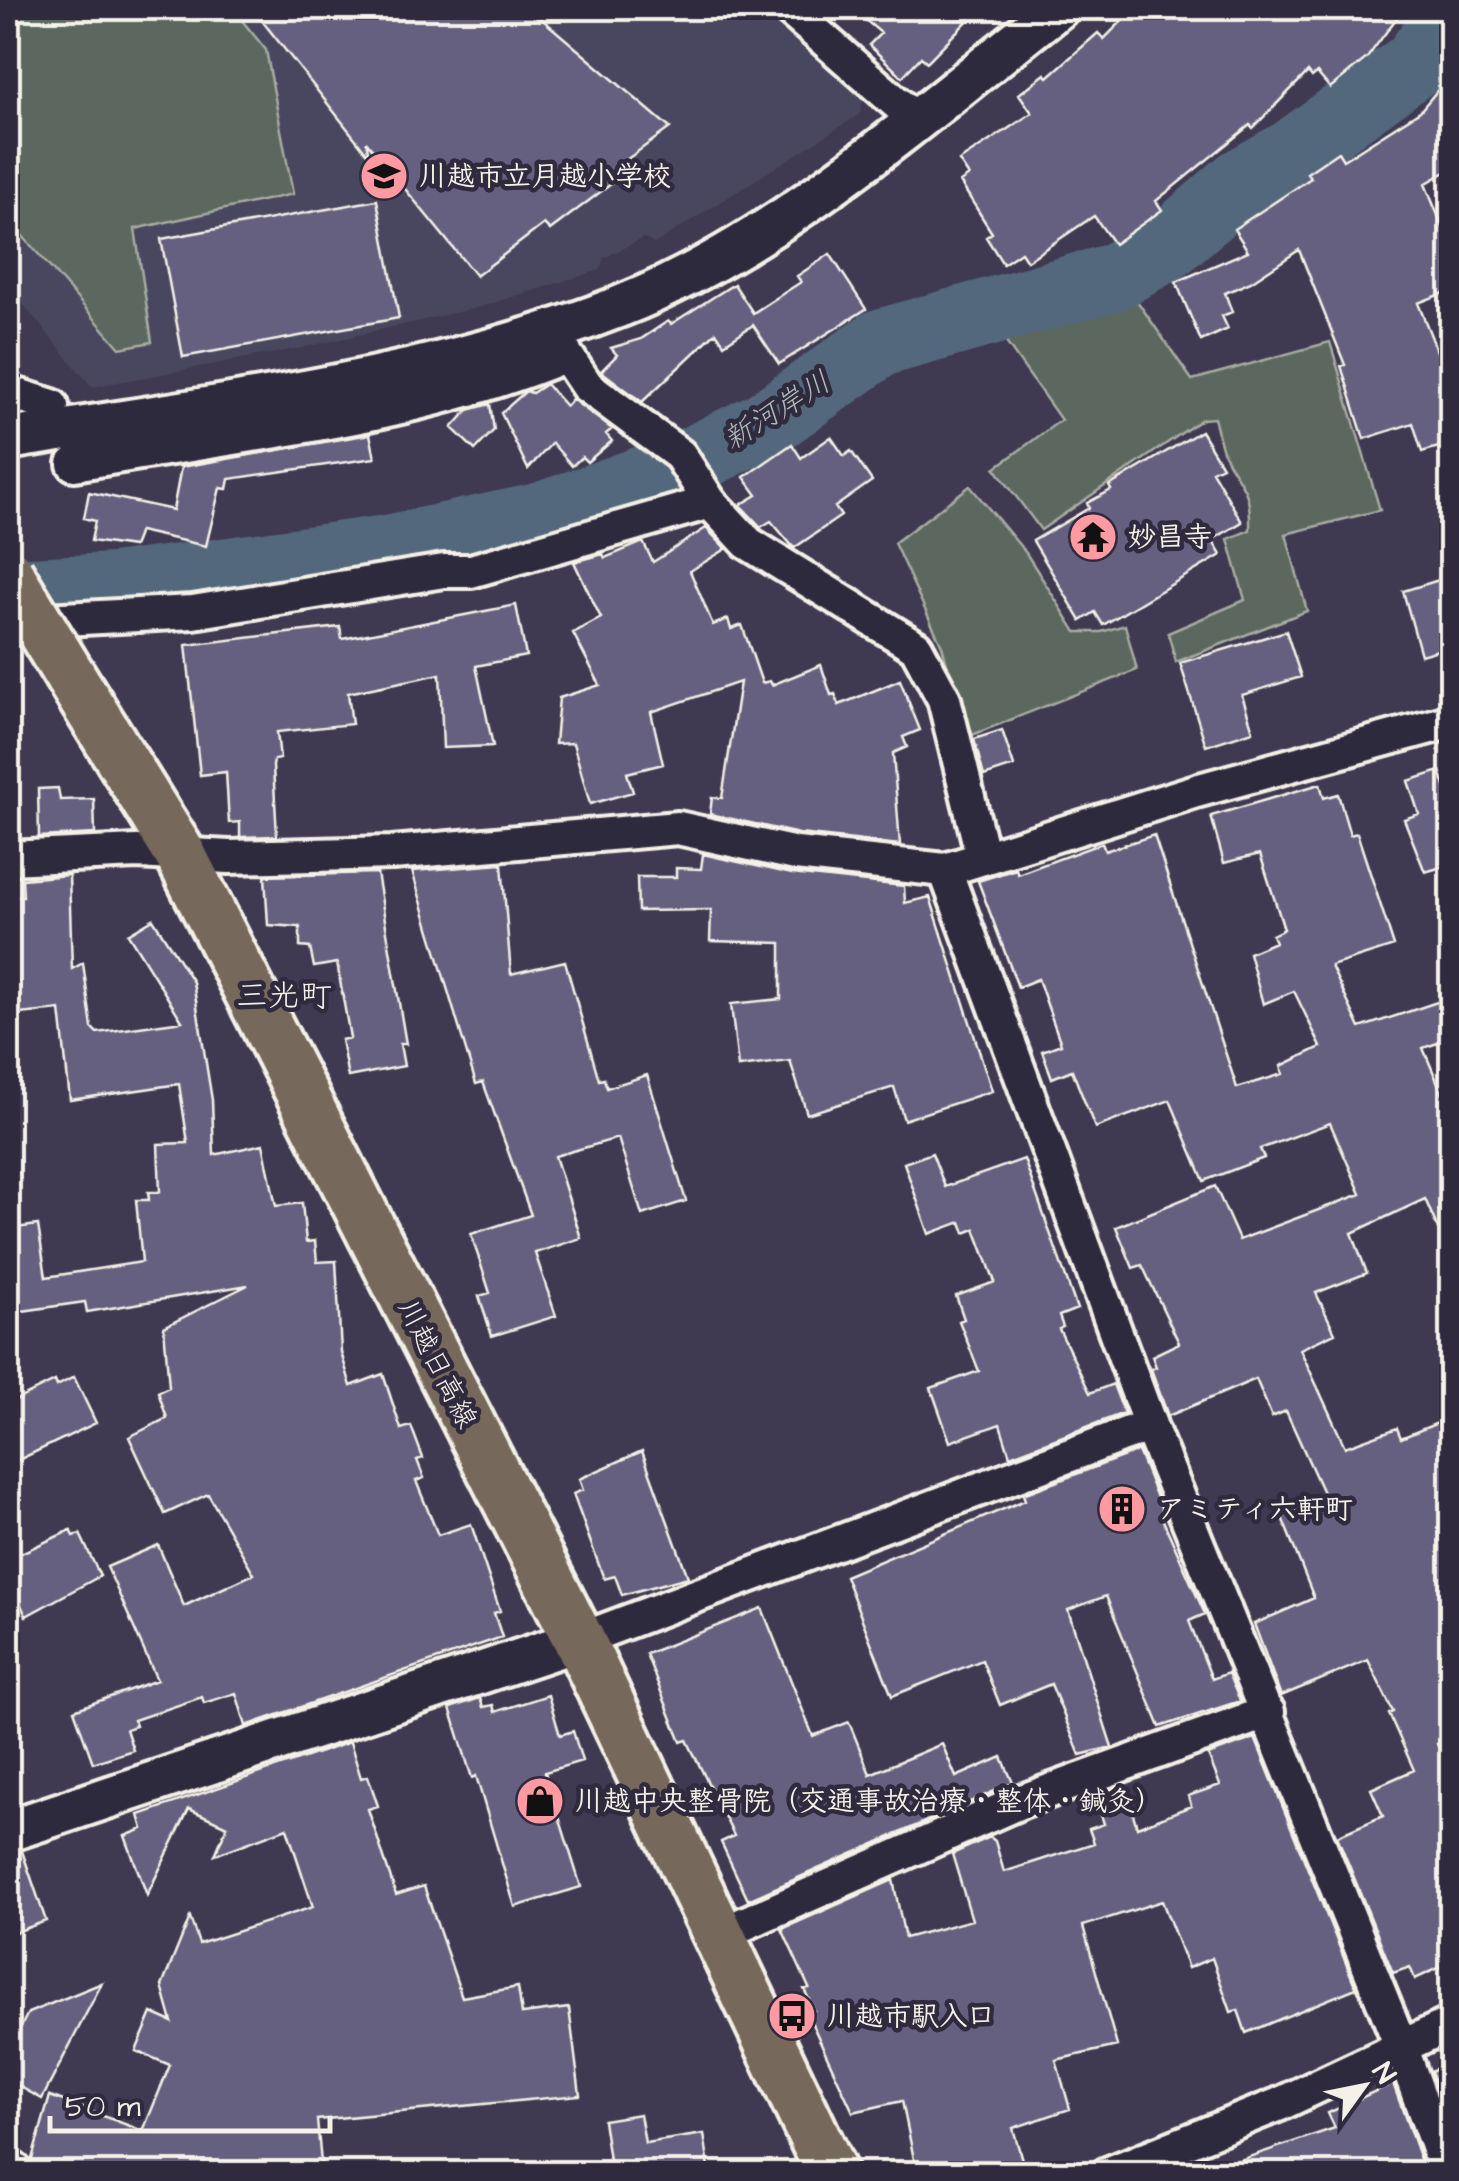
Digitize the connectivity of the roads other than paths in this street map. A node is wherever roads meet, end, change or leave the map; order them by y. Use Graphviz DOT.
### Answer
graph roads {
  1 [pos="788,8"];
  2 [pos="1058,8"];
  3 [pos="915,119"];
  4 [pos="557,342"];
  5 [pos="8,392"];
  6 [pos="52,406"];
  7 [pos="8,439"];
  8 [pos="72,464"];
  9 [pos="706,497"];
  10 [pos="8,574"];
  11 [pos="8,622"];
  12 [pos="1452,722"];
  13 [pos="180,854"];
  14 [pos="8,858"];
  15 [pos="982,858"];
  16 [pos="945,870"];
  17 [pos="1150,1425"];
  18 [pos="579,1640"];
  19 [pos="1268,1712"];
  20 [pos="8,1830"];
  21 [pos="720,1934"];
  22 [pos="1452,2023"];
  23 [pos="1401,2046"];
  24 [pos="832,2174"];
  25 [pos="1108,2174"];
  26 [pos="1447,2174"];
  1 -- 3 [label="street"];
  2 -- 3 [label="street"];
  3 -- 4 [label="street"];
  4 -- 7 [label="street"];
  4 -- 8 [label="street"];
  4 -- 9 [label="street"];
  5 -- 6 [label="street"];
  9 -- 11 [label="street"];
  9 -- 15 [label="street"];
  10 -- 13 [label="main road, 川越日高線, bridge"];
  12 -- 15 [label="street"];
  13 -- 14 [label="street"];
  13 -- 16 [label="street"];
  13 -- 18 [label="main road, 川越日高線"];
  15 -- 16 [label="street"];
  16 -- 17 [label="street"];
  17 -- 18 [label="street"];
  17 -- 19 [label="street"];
  18 -- 20 [label="street"];
  18 -- 21 [label="main road, 川越日高線"];
  19 -- 21 [label="street"];
  19 -- 23 [label="street"];
  21 -- 24 [label="main road, 川越日高線"];
  22 -- 23 [label="street"];
  23 -- 25 [label="street"];
  23 -- 26 [label="street"];
}
